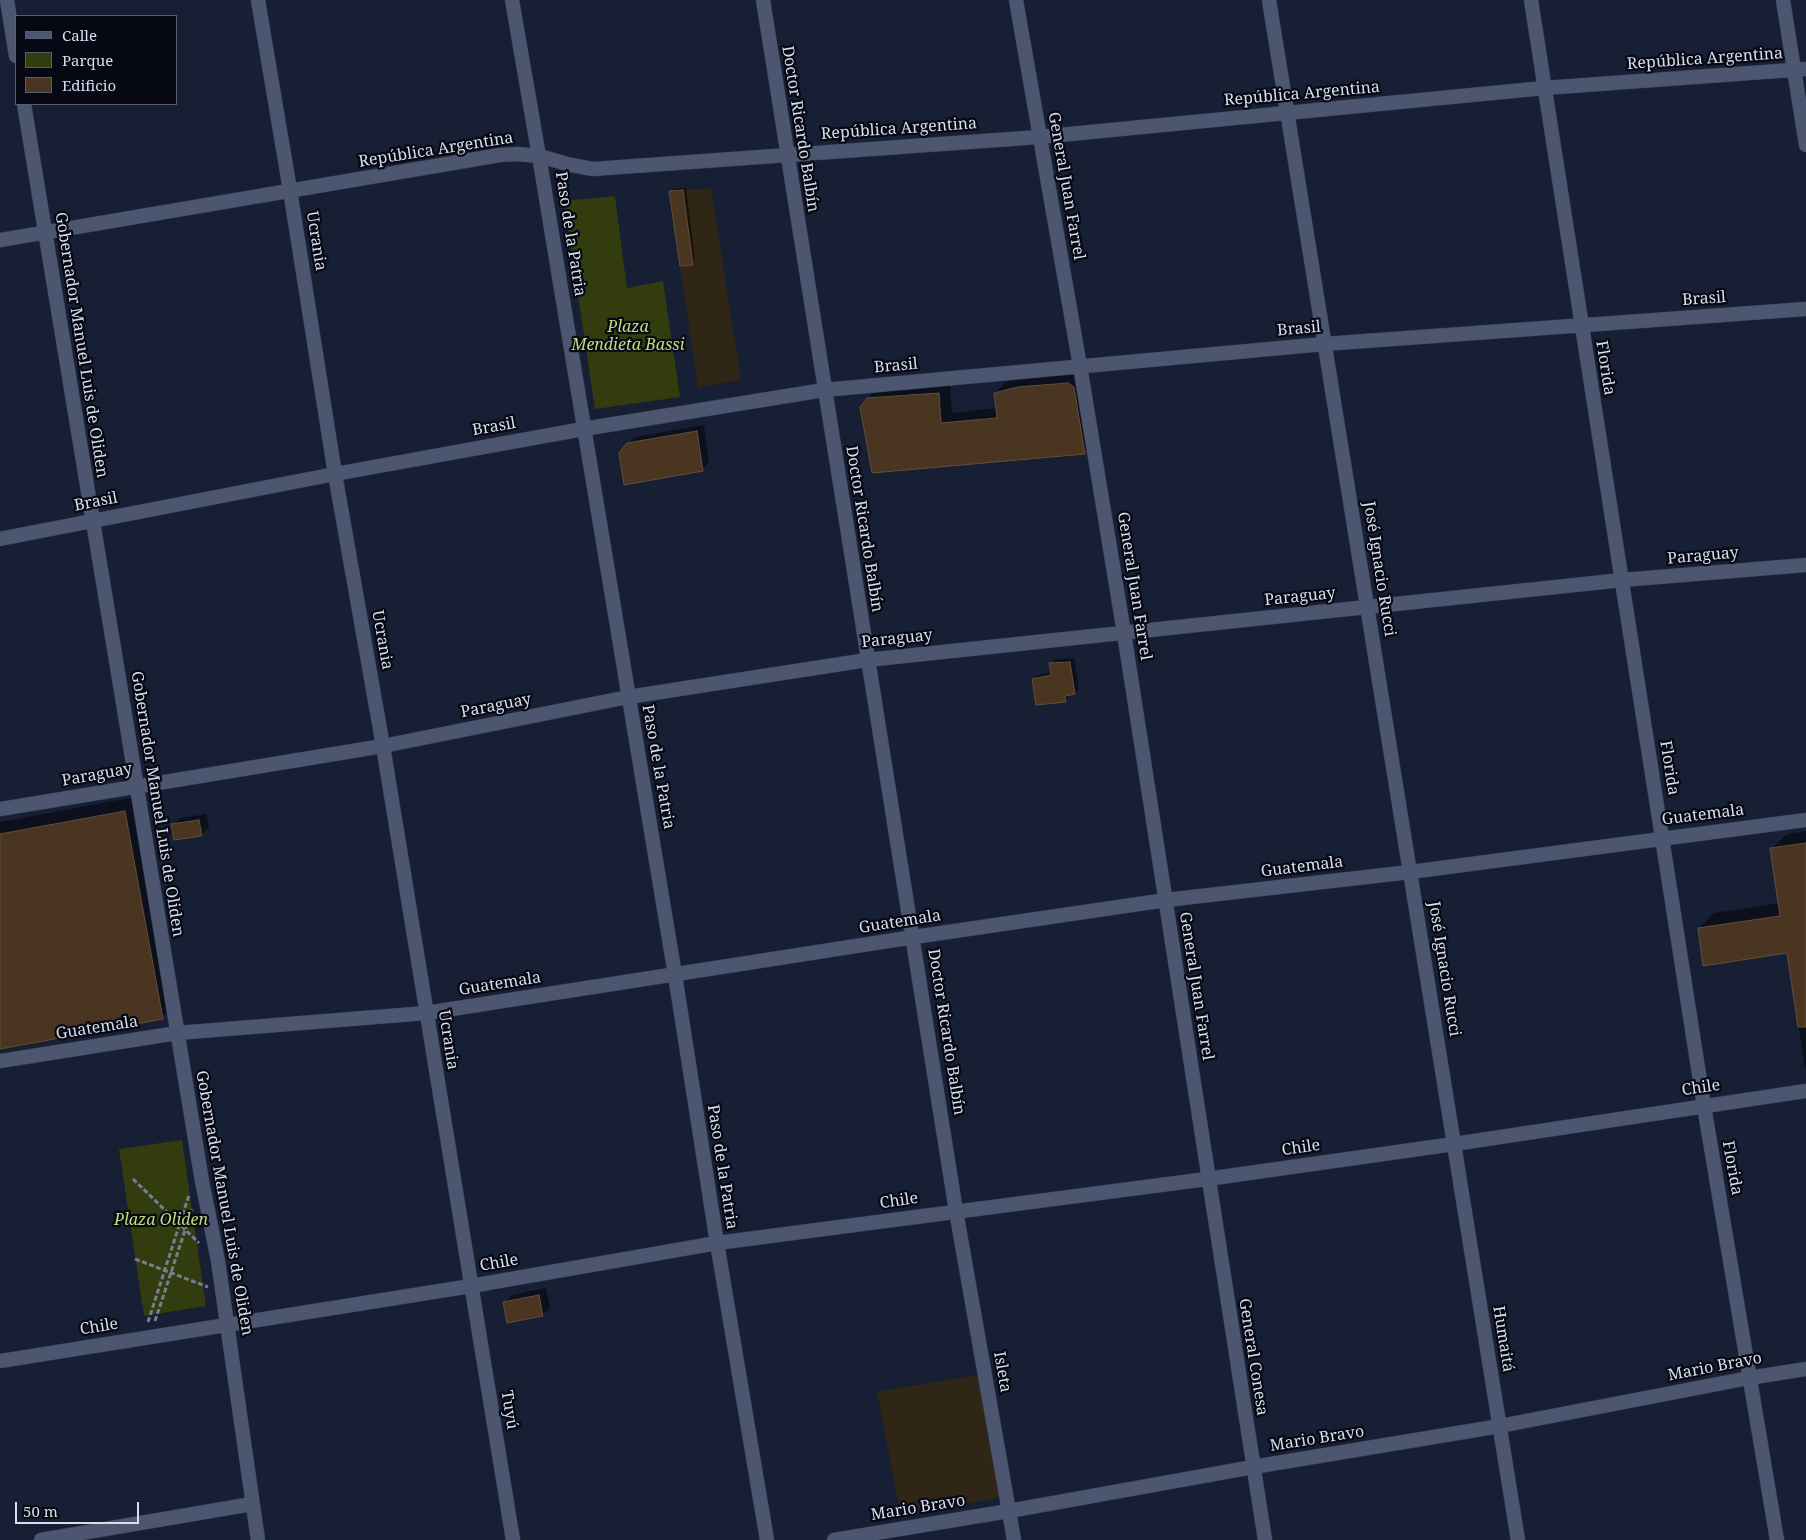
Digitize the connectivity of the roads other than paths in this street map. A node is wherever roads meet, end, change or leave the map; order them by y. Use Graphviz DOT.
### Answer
graph roads {
  1 [pos="7,0"];
  2 [pos="258,0"];
  3 [pos="512,0"];
  4 [pos="763,0"];
  5 [pos="1016,0"];
  6 [pos="1269,0"];
  7 [pos="1531,0"];
  8 [pos="1783,0"];
  9 [pos="15,50"];
  10 [pos="1800,70"];
  11 [pos="1544,88"];
  12 [pos="24,105"];
  13 [pos="1287,113"];
  14 [pos="1039,137"];
  15 [pos="1806,145"];
  16 [pos="787,155"];
  17 [pos="539,156"];
  18 [pos="290,190"];
  19 [pos="45,233"];
  20 [pos="0,240"];
  21 [pos="1806,309"];
  22 [pos="1580,324"];
  23 [pos="1324,344"];
  24 [pos="1080,366"];
  25 [pos="824,390"];
  26 [pos="583,429"];
  27 [pos="335,474"];
  28 [pos="92,520"];
  29 [pos="0,539"];
  30 [pos="1806,565"];
  31 [pos="1622,580"];
  32 [pos="1368,607"];
  33 [pos="1124,633"];
  34 [pos="867,660"];
  35 [pos="628,697"];
  36 [pos="383,746"];
  37 [pos="136,786"];
  38 [pos="0,809"];
  39 [pos="1806,820"];
  40 [pos="1662,838"];
  41 [pos="1410,872"];
  42 [pos="1166,900"];
  43 [pos="914,937"];
  44 [pos="675,975"];
  45 [pos="426,1013"];
  46 [pos="177,1033"];
  47 [pos="0,1061"];
  48 [pos="1806,1091"];
  49 [pos="1704,1106"];
  50 [pos="1454,1144"];
  51 [pos="1208,1178"];
  52 [pos="956,1211"];
  53 [pos="717,1243"];
  54 [pos="471,1286"];
  55 [pos="228,1325"];
  56 [pos="0,1361"];
  57 [pos="1806,1369"];
  58 [pos="1749,1378"];
  59 [pos="1500,1426"];
  60 [pos="1253,1467"];
  61 [pos="252,1504"];
  62 [pos="1009,1511"];
  63 [pos="41,1540"];
  64 [pos="258,1540"];
  65 [pos="513,1540"];
  66 [pos="767,1540"];
  67 [pos="834,1540"];
  68 [pos="1014,1540"];
  69 [pos="1265,1540"];
  70 [pos="1518,1540"];
  71 [pos="1777,1540"];
  1 -- 9 [label="street"];
  2 -- 18 [label="street, Ucrania"];
  3 -- 17 [label="street, Paso de la Patria"];
  4 -- 16 [label="street, Doctor Ricardo Balbín"];
  5 -- 14 [label="street, General Juan Farrel"];
  6 -- 13 [label="street, José Ignacio Rucci"];
  7 -- 11 [label="street, Florida"];
  8 -- 10 [label="street"];
  10 -- 11 [label="street, República Argentina"];
  10 -- 15 [label="street"];
  11 -- 13 [label="street, República Argentina"];
  11 -- 22 [label="street, Florida"];
  12 -- 19 [label="street, Gobernador Manuel Luis de Oliden"];
  13 -- 14 [label="street, República Argentina"];
  13 -- 23 [label="street, José Ignacio Rucci"];
  14 -- 16 [label="street, República Argentina"];
  14 -- 24 [label="street, General Juan Farrel"];
  16 -- 17 [label="street, República Argentina"];
  16 -- 25 [label="street, Doctor Ricardo Balbín"];
  17 -- 18 [label="street, República Argentina"];
  17 -- 26 [label="street, Paso de la Patria"];
  18 -- 19 [label="street, República Argentina"];
  18 -- 27 [label="street, Ucrania"];
  19 -- 20 [label="street, República Argentina"];
  19 -- 28 [label="street, Gobernador Manuel Luis de Oliden"];
  21 -- 22 [label="street, Brasil"];
  22 -- 23 [label="street, Brasil"];
  22 -- 31 [label="street, Florida"];
  23 -- 24 [label="street, Brasil"];
  23 -- 32 [label="street, José Ignacio Rucci"];
  24 -- 25 [label="street, Brasil"];
  24 -- 33 [label="street, General Juan Farrel"];
  25 -- 26 [label="street, Brasil"];
  25 -- 34 [label="street, Doctor Ricardo Balbín"];
  26 -- 27 [label="street, Brasil"];
  26 -- 35 [label="street, Paso de la Patria"];
  27 -- 28 [label="street, Brasil"];
  27 -- 36 [label="street, Ucrania"];
  28 -- 29 [label="street, Brasil"];
  28 -- 37 [label="street, Gobernador Manuel Luis de Oliden"];
  30 -- 31 [label="street, Paraguay"];
  31 -- 32 [label="street, Paraguay"];
  31 -- 40 [label="street, Florida"];
  32 -- 33 [label="street, Paraguay"];
  32 -- 41 [label="street, José Ignacio Rucci"];
  33 -- 34 [label="street, Paraguay"];
  33 -- 42 [label="street, General Juan Farrel"];
  34 -- 35 [label="street, Paraguay"];
  34 -- 43 [label="street, Doctor Ricardo Balbín"];
  35 -- 36 [label="street, Paraguay"];
  35 -- 44 [label="street, Paso de la Patria"];
  36 -- 37 [label="street, Paraguay"];
  36 -- 45 [label="street, Ucrania"];
  37 -- 38 [label="street, Paraguay"];
  37 -- 46 [label="street, Gobernador Manuel Luis de Oliden"];
  39 -- 40 [label="street, Guatemala"];
  40 -- 41 [label="street, Guatemala"];
  40 -- 49 [label="street, Florida"];
  41 -- 42 [label="street, Guatemala"];
  41 -- 50 [label="street, José Ignacio Rucci"];
  42 -- 43 [label="street, Guatemala"];
  42 -- 51 [label="street, General Juan Farrel"];
  43 -- 44 [label="street, Guatemala"];
  43 -- 52 [label="street, Doctor Ricardo Balbín"];
  44 -- 45 [label="street, Guatemala"];
  44 -- 53 [label="street, Paso de la Patria"];
  45 -- 46 [label="street, Guatemala"];
  45 -- 54 [label="street, Ucrania"];
  46 -- 47 [label="street, Guatemala"];
  46 -- 55 [label="street, Gobernador Manuel Luis de Oliden"];
  48 -- 49 [label="street, Chile"];
  49 -- 50 [label="street, Chile"];
  49 -- 58 [label="street, Florida"];
  50 -- 51 [label="street, Chile"];
  50 -- 59 [label="street, Humaitá"];
  51 -- 52 [label="street, Chile"];
  51 -- 60 [label="street, General Conesa"];
  52 -- 53 [label="street, Chile"];
  52 -- 62 [label="street, Isleta"];
  53 -- 54 [label="street, Chile"];
  53 -- 66 [label="street, Paso de la Patria"];
  54 -- 55 [label="street, Chile"];
  54 -- 65 [label="street, Tuyú"];
  55 -- 56 [label="street, Chile"];
  55 -- 61 [label="street, Gobernador Manuel Luis de Oliden"];
  57 -- 58 [label="street, Mario Bravo"];
  58 -- 59 [label="street, Mario Bravo"];
  58 -- 71 [label="street, Florida"];
  59 -- 60 [label="street, Mario Bravo"];
  59 -- 70 [label="street, Humaitá"];
  60 -- 62 [label="street, Mario Bravo"];
  60 -- 69 [label="street, General Conesa"];
  61 -- 63 [label="street"];
  61 -- 64 [label="street, Gobernador Manuel Luis de Oliden"];
  62 -- 67 [label="street, Mario Bravo"];
  62 -- 68 [label="street, Isleta"];
}
